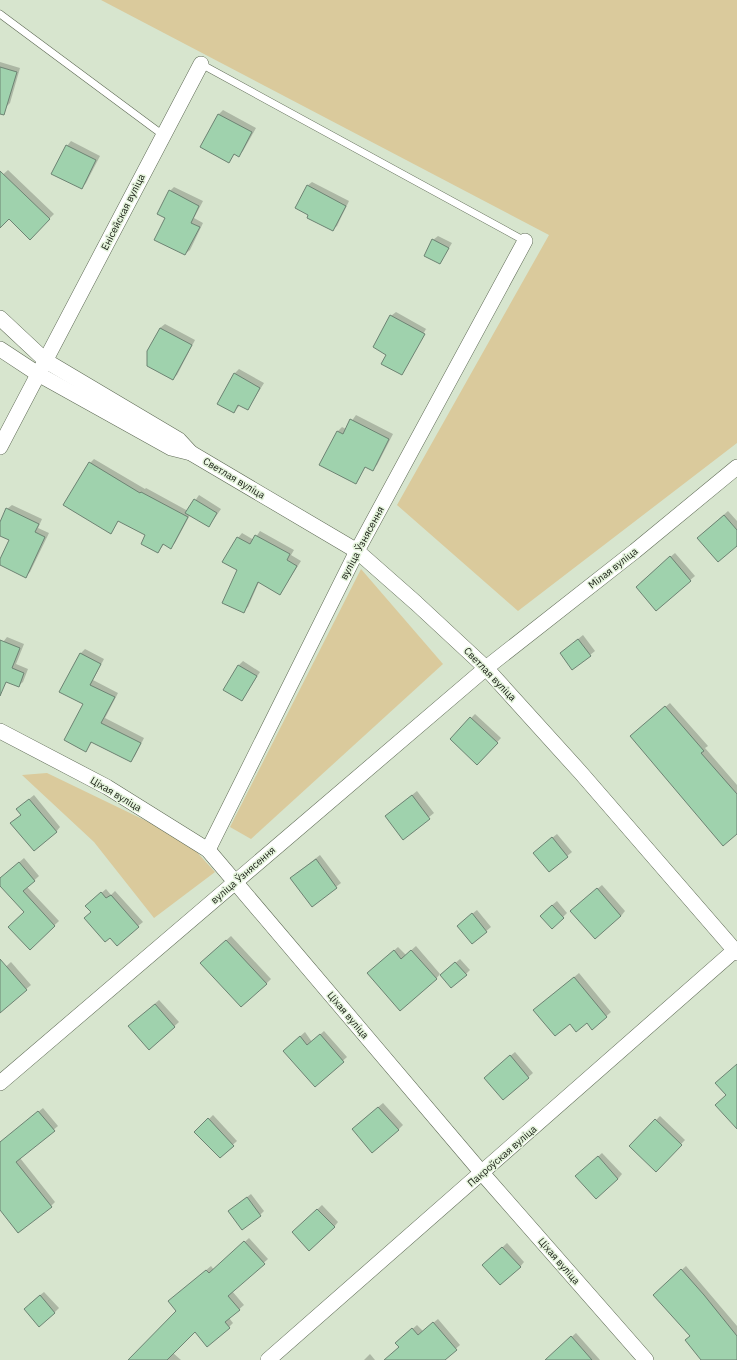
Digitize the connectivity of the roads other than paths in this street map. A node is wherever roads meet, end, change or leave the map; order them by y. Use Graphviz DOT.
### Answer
graph roads {
  1 [pos="0,14"];
  2 [pos="201,64"];
  3 [pos="163,134"];
  4 [pos="525,241"];
  5 [pos="0,318"];
  6 [pos="0,349"];
  7 [pos="42,368"];
  8 [pos="0,448"];
  9 [pos="737,467"];
  10 [pos="356,551"];
  11 [pos="486,668"];
  12 [pos="0,731"];
  13 [pos="208,850"];
  14 [pos="236,881"];
  15 [pos="736,952"];
  16 [pos="0,1083"];
  17 [pos="482,1173"];
  18 [pos="268,1360"];
  19 [pos="646,1360"];
  1 -- 3 [label="lane"];
  2 -- 3 [label="street, Енісейская вуліца"];
  2 -- 4 [label="lane"];
  3 -- 7 [label="street, Енісейская вуліца"];
  4 -- 10 [label="street, вуліца Ўзнясення"];
  5 -- 7 [label="street, Светлая вуліца"];
  6 -- 7 [label="street, Светлая вуліца"];
  7 -- 8 [label="street, Енісейская вуліца"];
  7 -- 10 [label="street, Светлая вуліца"];
  9 -- 11 [label="street, Мілая вуліца"];
  10 -- 11 [label="street, Светлая вуліца"];
  10 -- 13 [label="street, вуліца Ўзнясення"];
  11 -- 14 [label="street, вуліца Ўзнясення"];
  11 -- 15 [label="street, Светлая вуліца"];
  12 -- 13 [label="street, Ціхая вуліца"];
  13 -- 14 [label="street, Ціхая вуліца"];
  14 -- 16 [label="street, вуліца Ўзнясення"];
  14 -- 17 [label="street, Ціхая вуліца"];
  15 -- 17 [label="street, Пакроўская вуліца"];
  17 -- 18 [label="street, Пакроўская вуліца"];
  17 -- 19 [label="street, Ціхая вуліца"];
}
